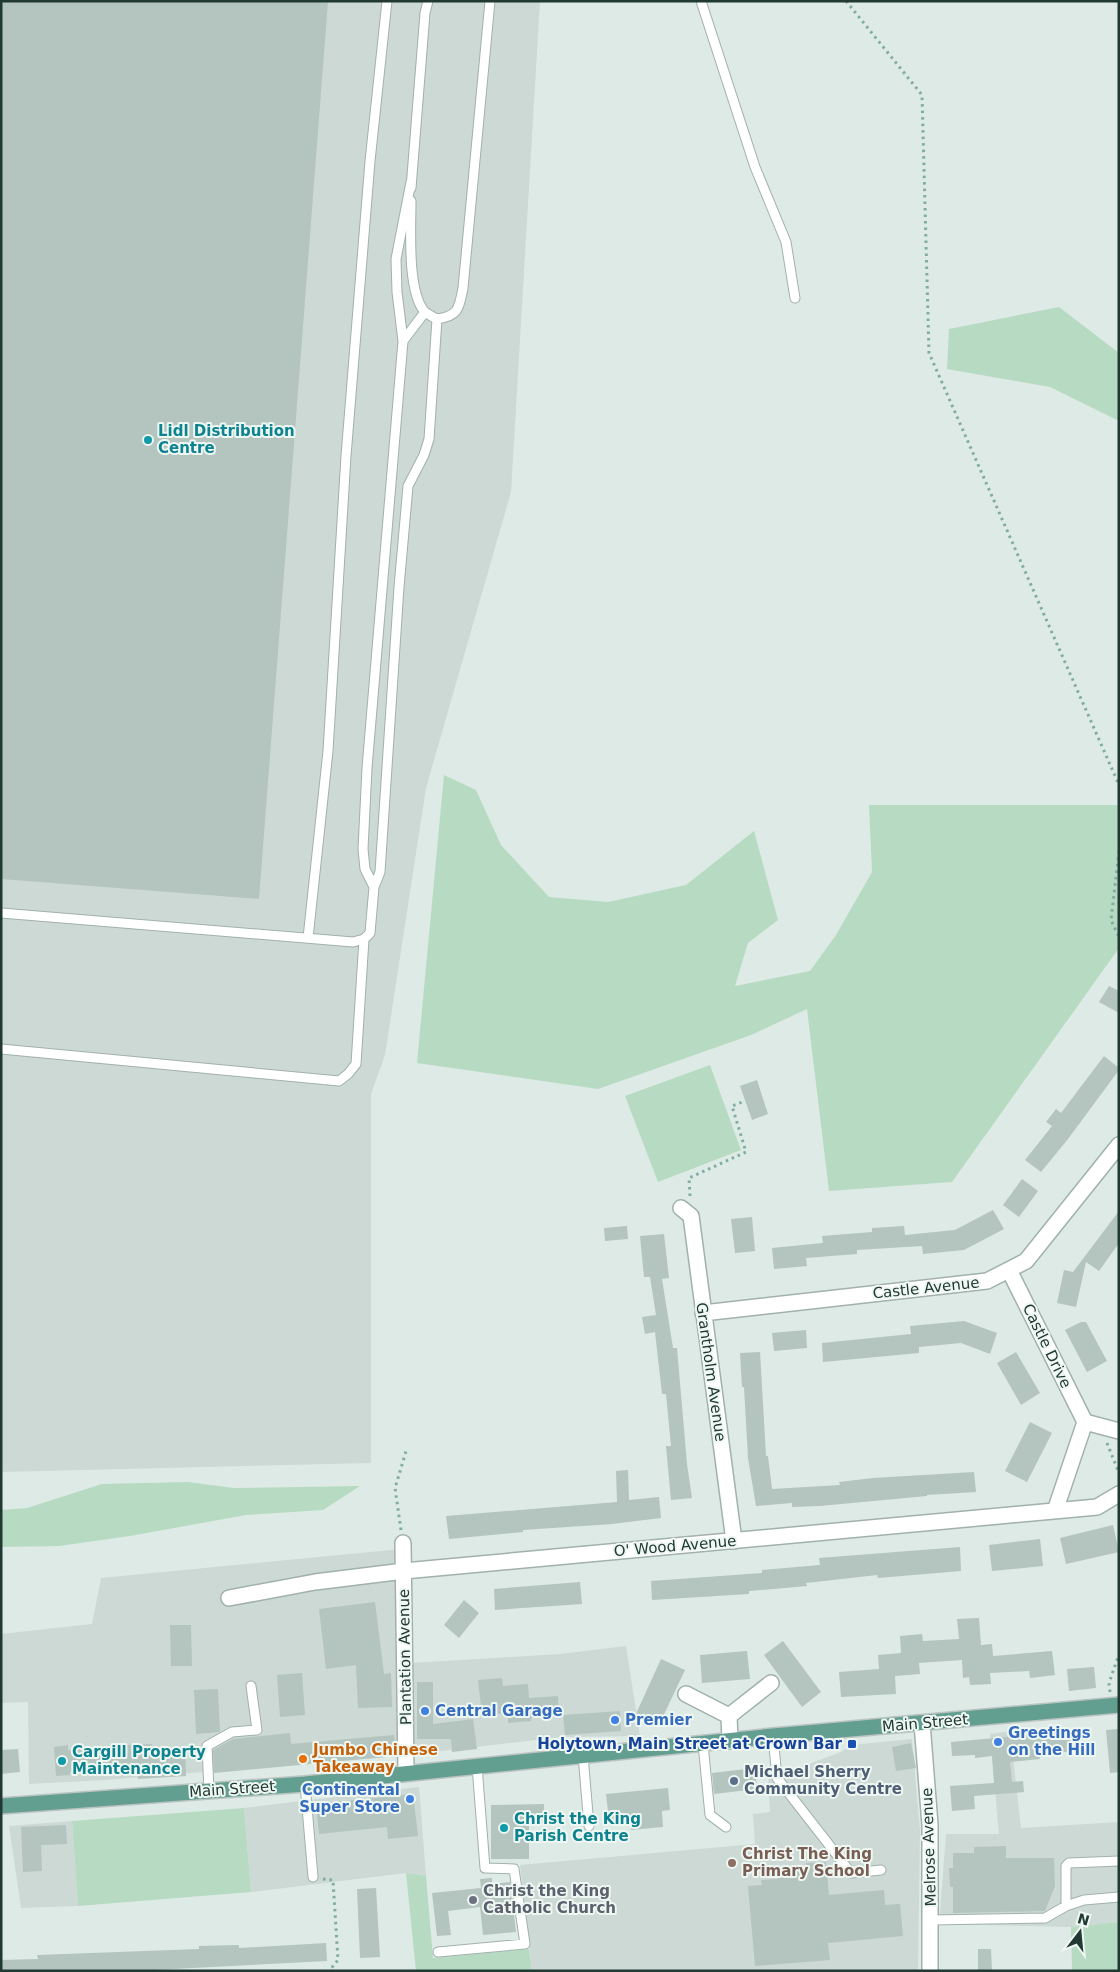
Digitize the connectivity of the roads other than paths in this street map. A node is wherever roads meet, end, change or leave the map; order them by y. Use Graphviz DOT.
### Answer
graph roads {
  1 [pos="387,1"];
  2 [pos="424,1"];
  3 [pos="428,1"];
  4 [pos="490,1"];
  5 [pos="701,1"];
  6 [pos="425,13"];
  7 [pos="411,182"];
  8 [pos="795,298"];
  9 [pos="425,312"];
  10 [pos="437,320"];
  11 [pos="403,341"];
  12 [pos="374,887"];
  13 [pos="1,913"];
  14 [pos="308,938"];
  15 [pos="364,939"];
  16 [pos="1,1049"];
  17 [pos="1119,1145"];
  18 [pos="686,1212"];
  19 [pos="1009,1270"];
  20 [pos="703,1313"];
  21 [pos="1085,1422"];
  22 [pos="1119,1431"];
  23 [pos="1119,1494"];
  24 [pos="1055,1511"];
  25 [pos="734,1541"];
  26 [pos="403,1543"];
  27 [pos="404,1571"];
  28 [pos="229,1598"];
  29 [pos="771,1683"];
  30 [pos="251,1686"];
  31 [pos="686,1694"];
  32 [pos="1115,1706"];
  33 [pos="729,1716"];
  34 [pos="922,1723"];
  35 [pos="773,1736"];
  36 [pos="730,1740"];
  37 [pos="703,1744"];
  38 [pos="583,1756"];
  39 [pos="477,1766"];
  40 [pos="406,1773"];
  41 [pos="305,1784"];
  42 [pos="209,1791"];
  43 [pos="1,1806"];
  44 [pos="589,1826"];
  45 [pos="726,1827"];
  46 [pos="1119,1861"];
  47 [pos="882,1870"];
  48 [pos="313,1877"];
  49 [pos="1119,1897"];
  50 [pos="1066,1906"];
  51 [pos="931,1920"];
  52 [pos="438,1952"];
  53 [pos="930,1971"];
  1 -- 14 [label="lane"];
  2 -- 6 [label="lane"];
  3 -- 6 [label="lane"];
  4 -- 10 [label="lane"];
  5 -- 8 [label="lane"];
  6 -- 7 [label="lane"];
  7 -- 9 [label="lane"];
  7 -- 11 [label="lane"];
  9 -- 10 [label="lane"];
  9 -- 11 [label="lane"];
  10 -- 12 [label="lane"];
  11 -- 12 [label="lane"];
  12 -- 15 [label="lane"];
  13 -- 14 [label="lane"];
  14 -- 15 [label="lane"];
  15 -- 16 [label="lane"];
  17 -- 19 [label="street, Castle Avenue"];
  18 -- 20 [label="street, Grantholm Avenue"];
  19 -- 20 [label="street, Castle Avenue"];
  19 -- 21 [label="street, Castle Drive"];
  20 -- 25 [label="street, Grantholm Avenue"];
  21 -- 22 [label="street"];
  21 -- 24 [label="street"];
  23 -- 24 [label="street, O' Wood Avenue"];
  24 -- 25 [label="street, O' Wood Avenue"];
  25 -- 27 [label="street, O' Wood Avenue"];
  26 -- 27 [label="street, Plantation Avenue"];
  27 -- 28 [label="street, O' Wood Avenue"];
  27 -- 40 [label="street, Plantation Avenue"];
  29 -- 33 [label="street"];
  30 -- 42 [label="lane"];
  31 -- 33 [label="street"];
  32 -- 34 [label="main road, Main Street"];
  33 -- 36 [label="street"];
  34 -- 35 [label="main road, Main Street"];
  34 -- 51 [label="street, Melrose Avenue"];
  35 -- 36 [label="main road, Main Street"];
  35 -- 47 [label="lane"];
  36 -- 37 [label="main road, Main Street"];
  37 -- 38 [label="main road, Main Street"];
  37 -- 45 [label="lane"];
  38 -- 39 [label="main road, Main Street"];
  38 -- 44 [label="lane"];
  39 -- 40 [label="main road, Main Street"];
  39 -- 52 [label="lane"];
  40 -- 41 [label="main road, Main Street"];
  41 -- 42 [label="main road, Main Street"];
  41 -- 48 [label="lane"];
  42 -- 43 [label="main road, Main Street"];
  46 -- 50 [label="lane"];
  49 -- 50 [label="lane"];
  50 -- 51 [label="lane"];
  51 -- 53 [label="street, Melrose Avenue"];
}
